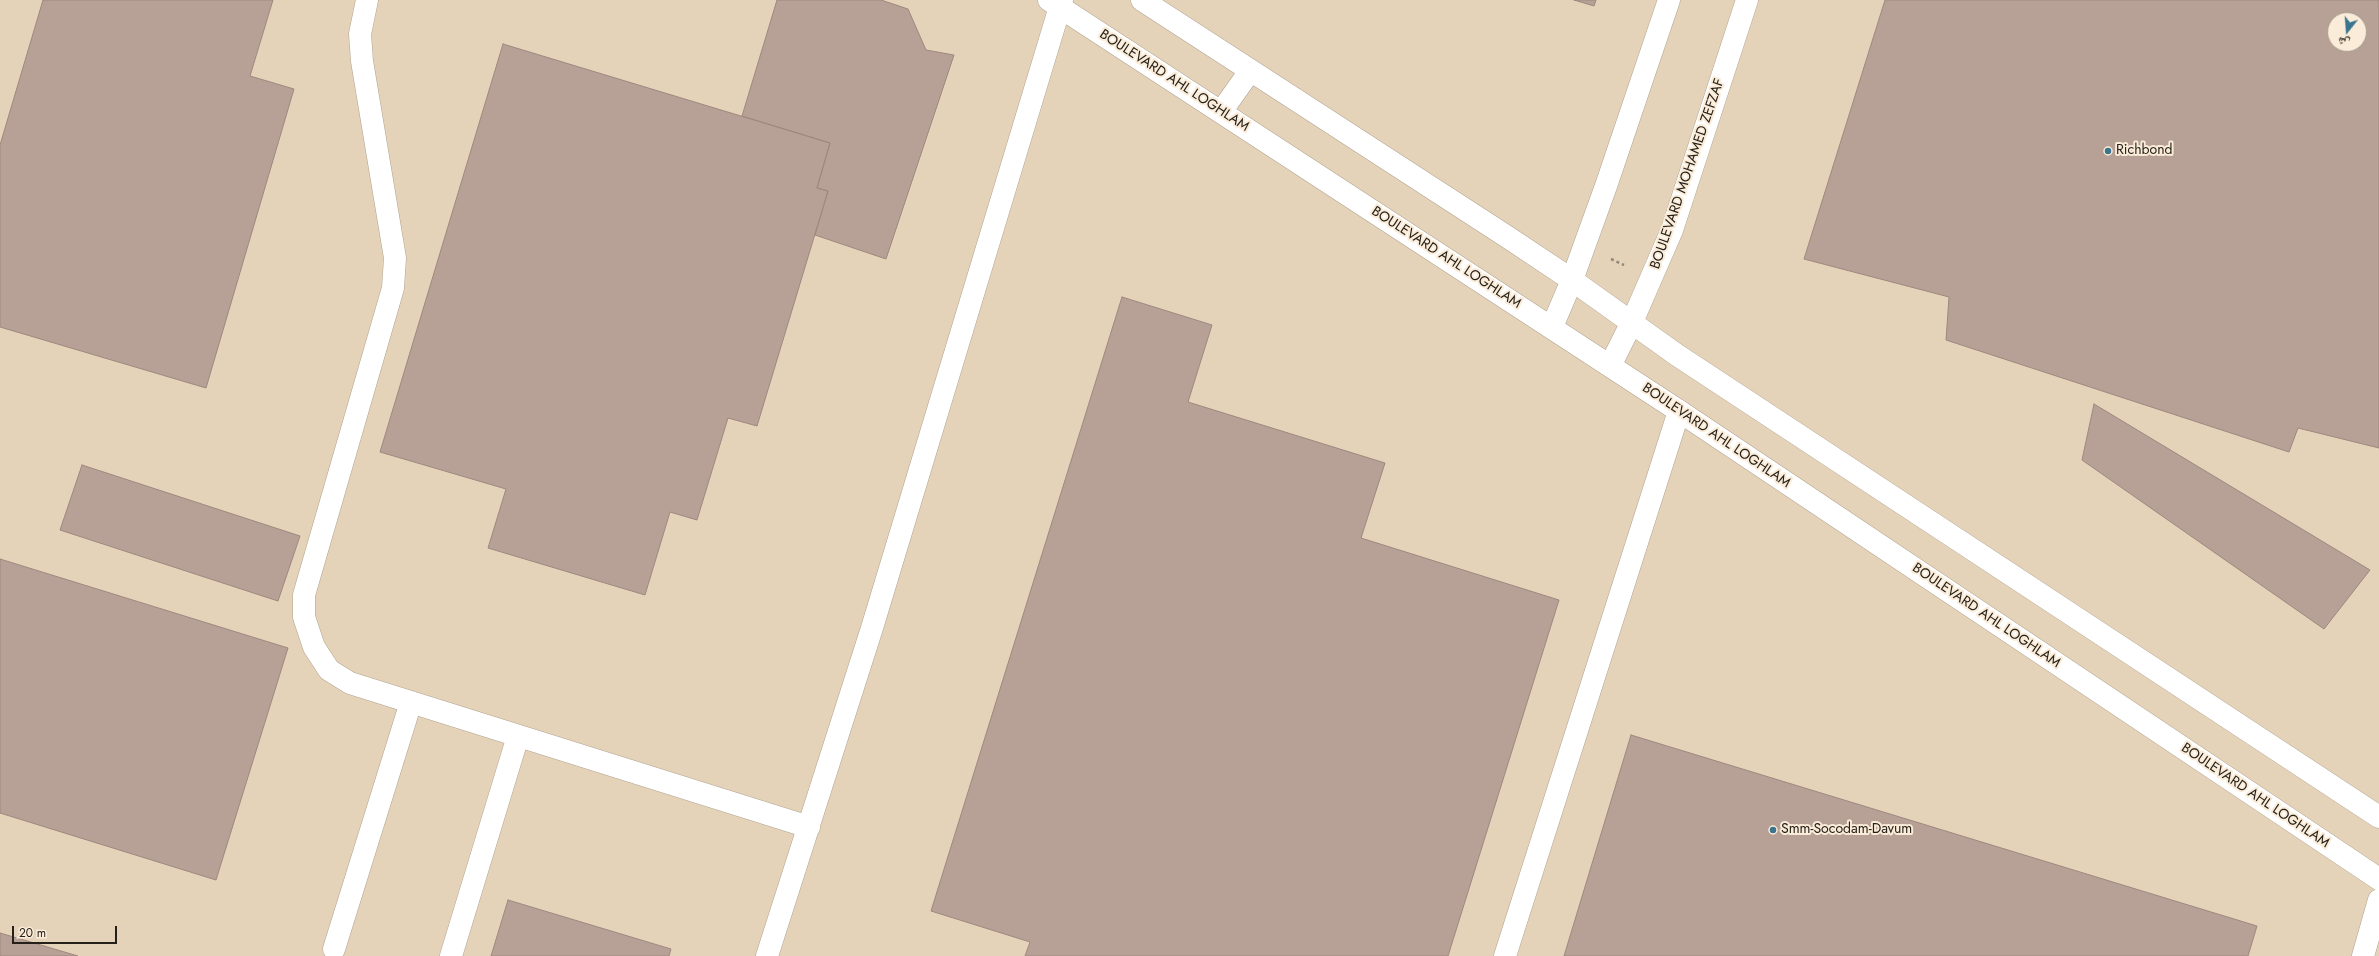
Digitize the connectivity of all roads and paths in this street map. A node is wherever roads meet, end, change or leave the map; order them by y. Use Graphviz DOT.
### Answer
graph roads {
  1 [pos="367,0"];
  2 [pos="1142,0"];
  3 [pos="1669,0"];
  4 [pos="1747,0"];
  5 [pos="1057,2"];
  6 [pos="1250,71"];
  7 [pos="1221,112"];
  8 [pos="1584,248"];
  9 [pos="1653,277"];
  10 [pos="1572,280"];
  11 [pos="1632,322"];
  12 [pos="1552,327"];
  13 [pos="1610,366"];
  14 [pos="1679,411"];
  15 [pos="411,702"];
  16 [pos="518,736"];
  17 [pos="2379,817"];
  18 [pos="809,827"];
  19 [pos="2379,879"];
  20 [pos="2379,900"];
  21 [pos="334,949"];
  22 [pos="451,956"];
  23 [pos="767,956"];
  24 [pos="1505,956"];
  25 [pos="2363,956"];
  1 -- 15 [label="main road"];
  2 -- 6 [label="main road"];
  3 -- 8 [label="main road"];
  4 -- 9 [label="main road, BOULEVARD MOHAMED ZEFZAF"];
  5 -- 7 [label="main road, BOULEVARD AHL LOGHLAM"];
  5 -- 18 [label="main road"];
  6 -- 7 [label="main road"];
  6 -- 10 [label="main road"];
  7 -- 12 [label="main road, BOULEVARD AHL LOGHLAM"];
  8 -- 9 [label="path"];
  8 -- 10 [label="main road"];
  9 -- 11 [label="main road, BOULEVARD MOHAMED ZEFZAF"];
  10 -- 11 [label="main road"];
  10 -- 12 [label="main road"];
  11 -- 13 [label="main road, BOULEVARD MOHAMED ZEFZAF"];
  11 -- 17 [label="main road"];
  12 -- 13 [label="main road, BOULEVARD AHL LOGHLAM"];
  13 -- 14 [label="main road, BOULEVARD AHL LOGHLAM"];
  14 -- 19 [label="main road, BOULEVARD AHL LOGHLAM"];
  14 -- 24 [label="main road"];
  15 -- 16 [label="main road"];
  15 -- 21 [label="main road"];
  16 -- 18 [label="main road"];
  16 -- 22 [label="main road"];
  18 -- 23 [label="main road"];
  20 -- 25 [label="main road"];
}
